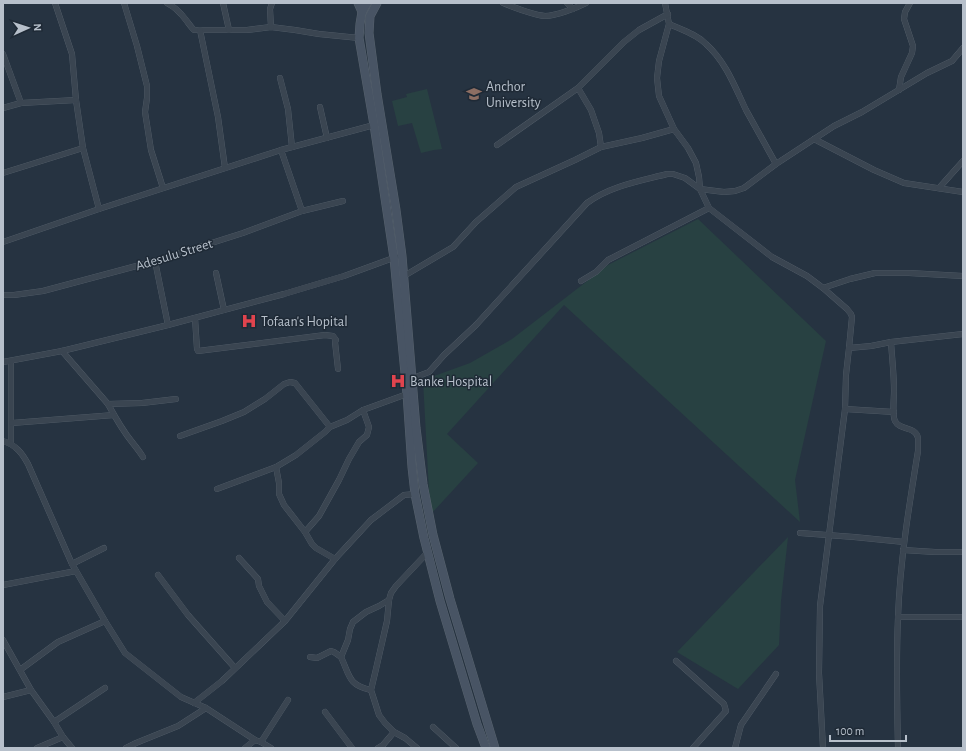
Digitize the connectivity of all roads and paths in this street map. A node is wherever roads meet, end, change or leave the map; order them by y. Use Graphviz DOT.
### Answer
graph roads {
  1 [pos="55,3"];
  2 [pos="124,3"];
  3 [pos="166,3"];
  4 [pos="223,3"];
  5 [pos="272,3"];
  6 [pos="358,3"];
  7 [pos="377,3"];
  8 [pos="503,3"];
  9 [pos="567,3"];
  10 [pos="586,3"];
  11 [pos="665,3"];
  12 [pos="910,3"];
  13 [pos="365,6"];
  14 [pos="573,9"];
  15 [pos="668,14"];
  16 [pos="669,24"];
  17 [pos="271,27"];
  18 [pos="200,30"];
  19 [pos="229,30"];
  20 [pos="359,38"];
  21 [pos="963,48"];
  22 [pos="3,54"];
  23 [pos="280,78"];
  24 [pos="578,88"];
  25 [pos="899,90"];
  26 [pos="76,100"];
  27 [pos="21,103"];
  28 [pos="320,107"];
  29 [pos="3,108"];
  30 [pos="374,125"];
  31 [pos="674,129"];
  32 [pos="327,138"];
  33 [pos="814,139"];
  34 [pos="497,145"];
  35 [pos="292,147"];
  36 [pos="601,147"];
  37 [pos="83,148"];
  38 [pos="281,150"];
  39 [pos="963,161"];
  40 [pos="776,164"];
  41 [pos="225,168"];
  42 [pos="3,173"];
  43 [pos="163,188"];
  44 [pos="939,188"];
  45 [pos="700,189"];
  46 [pos="963,192"];
  47 [pos="343,200"];
  48 [pos="709,208"];
  49 [pos="99,209"];
  50 [pos="302,211"];
  51 [pos="3,242"];
  52 [pos="402,256"];
  53 [pos="394,258"];
  54 [pos="154,261"];
  55 [pos="216,273"];
  56 [pos="404,276"];
  57 [pos="963,276"];
  58 [pos="581,282"];
  59 [pos="823,288"];
  60 [pos="3,295"];
  61 [pos="224,310"];
  62 [pos="196,318"];
  63 [pos="168,325"];
  64 [pos="963,334"];
  65 [pos="891,342"];
  66 [pos="850,348"];
  67 [pos="62,351"];
  68 [pos="11,361"];
  69 [pos="3,362"];
  70 [pos="338,369"];
  71 [pos="413,378"];
  72 [pos="406,394"];
  73 [pos="176,399"];
  74 [pos="108,404"];
  75 [pos="845,409"];
  76 [pos="363,410"];
  77 [pos="894,412"];
  78 [pos="114,415"];
  79 [pos="12,423"];
  80 [pos="330,427"];
  81 [pos="180,436"];
  82 [pos="3,441"];
  83 [pos="11,443"];
  84 [pos="143,457"];
  85 [pos="276,467"];
  86 [pos="217,489"];
  87 [pos="415,494"];
  88 [pos="305,532"];
  89 [pos="800,533"];
  90 [pos="829,536"];
  91 [pos="904,542"];
  92 [pos="104,548"];
  93 [pos="903,550"];
  94 [pos="428,552"];
  95 [pos="963,552"];
  96 [pos="239,558"];
  97 [pos="335,558"];
  98 [pos="72,564"];
  99 [pos="76,571"];
  100 [pos="158,575"];
  101 [pos="3,585"];
  102 [pos="389,600"];
  103 [pos="898,617"];
  104 [pos="963,617"];
  105 [pos="105,621"];
  106 [pos="285,621"];
  107 [pos="3,640"];
  108 [pos="310,657"];
  109 [pos="341,657"];
  110 [pos="676,661"];
  111 [pos="236,668"];
  112 [pos="20,670"];
  113 [pos="776,674"];
  114 [pos="105,688"];
  115 [pos="31,690"];
  116 [pos="371,690"];
  117 [pos="3,697"];
  118 [pos="288,700"];
  119 [pos="194,703"];
  120 [pos="206,708"];
  121 [pos="325,712"];
  122 [pos="54,722"];
  123 [pos="433,727"];
  124 [pos="394,732"];
  125 [pos="63,737"];
  126 [pos="258,741"];
  127 [pos="37,748"];
  128 [pos="72,748"];
  129 [pos="126,748"];
  130 [pos="245,748"];
  131 [pos="271,748"];
  132 [pos="352,748"];
  133 [pos="378,748"];
  134 [pos="417,748"];
  135 [pos="456,748"];
  136 [pos="486,748"];
  137 [pos="495,748"];
  138 [pos="693,748"];
  139 [pos="735,748"];
  140 [pos="823,748"];
  141 [pos="898,748"];
  1 -- 26 [label="street"];
  2 -- 43 [label="street"];
  3 -- 18 [label="street"];
  4 -- 19 [label="street"];
  5 -- 17 [label="street"];
  6 -- 13 [label="street"];
  7 -- 52 [label="street"];
  8 -- 14 [label="street"];
  9 -- 14 [label="street"];
  10 -- 14 [label="street"];
  11 -- 15 [label="street"];
  12 -- 25 [label="street"];
  13 -- 20 [label="street"];
  15 -- 16 [label="street"];
  15 -- 24 [label="street"];
  16 -- 31 [label="street"];
  16 -- 40 [label="street"];
  17 -- 19 [label="street"];
  17 -- 20 [label="street"];
  18 -- 19 [label="street"];
  18 -- 41 [label="street"];
  20 -- 30 [label="street"];
  21 -- 25 [label="street"];
  22 -- 27 [label="street"];
  23 -- 35 [label="street"];
  24 -- 34 [label="street"];
  24 -- 36 [label="street"];
  25 -- 33 [label="street"];
  26 -- 27 [label="street"];
  26 -- 37 [label="street"];
  27 -- 29 [label="street"];
  28 -- 32 [label="street"];
  30 -- 32 [label="street"];
  30 -- 53 [label="street"];
  31 -- 36 [label="street"];
  31 -- 45 [label="street"];
  32 -- 35 [label="street"];
  33 -- 40 [label="street"];
  33 -- 44 [label="street"];
  35 -- 38 [label="street"];
  36 -- 56 [label="street"];
  37 -- 42 [label="street"];
  37 -- 49 [label="street"];
  38 -- 41 [label="street"];
  38 -- 50 [label="street"];
  39 -- 44 [label="street"];
  40 -- 45 [label="street"];
  41 -- 43 [label="street"];
  43 -- 49 [label="street"];
  44 -- 46 [label="street"];
  45 -- 48 [label="street"];
  45 -- 71 [label="street"];
  47 -- 50 [label="street, Adesulu Street"];
  48 -- 58 [label="street"];
  48 -- 59 [label="street"];
  49 -- 51 [label="street"];
  50 -- 54 [label="street, Adesulu Street"];
  52 -- 53 [label="street"];
  52 -- 56 [label="street"];
  53 -- 61 [label="street"];
  53 -- 72 [label="street"];
  54 -- 60 [label="street, Adesulu Street"];
  54 -- 63 [label="street"];
  55 -- 61 [label="street"];
  56 -- 71 [label="street"];
  57 -- 59 [label="street"];
  59 -- 66 [label="street"];
  61 -- 62 [label="street"];
  62 -- 63 [label="street"];
  62 -- 70 [label="street"];
  63 -- 67 [label="street"];
  64 -- 65 [label="street"];
  65 -- 66 [label="street"];
  65 -- 77 [label="street"];
  66 -- 75 [label="street"];
  67 -- 68 [label="street"];
  67 -- 74 [label="street"];
  68 -- 69 [label="street"];
  68 -- 79 [label="street"];
  71 -- 137 [label="street"];
  72 -- 76 [label="street"];
  72 -- 87 [label="street"];
  73 -- 74 [label="street"];
  74 -- 78 [label="street"];
  75 -- 77 [label="street"];
  75 -- 90 [label="street"];
  76 -- 80 [label="street"];
  76 -- 88 [label="street"];
  77 -- 91 [label="street"];
  78 -- 79 [label="street"];
  78 -- 84 [label="street"];
  79 -- 83 [label="street"];
  80 -- 81 [label="street"];
  80 -- 85 [label="street"];
  82 -- 83 [label="street"];
  83 -- 98 [label="street"];
  85 -- 86 [label="street"];
  85 -- 88 [label="street"];
  87 -- 94 [label="street"];
  87 -- 97 [label="street"];
  88 -- 97 [label="street"];
  89 -- 90 [label="street"];
  90 -- 91 [label="street"];
  90 -- 140 [label="street"];
  91 -- 93 [label="street"];
  92 -- 98 [label="street"];
  93 -- 95 [label="street"];
  93 -- 103 [label="street"];
  94 -- 102 [label="street"];
  94 -- 136 [label="street"];
  96 -- 106 [label="street"];
  97 -- 106 [label="street"];
  98 -- 99 [label="street"];
  99 -- 101 [label="street"];
  99 -- 105 [label="street"];
  100 -- 111 [label="street"];
  102 -- 109 [label="street"];
  102 -- 116 [label="street"];
  103 -- 104 [label="street"];
  103 -- 141 [label="street"];
  105 -- 112 [label="street"];
  105 -- 119 [label="street"];
  106 -- 111 [label="street"];
  107 -- 112 [label="street"];
  108 -- 109 [label="street"];
  109 -- 116 [label="street"];
  110 -- 138 [label="street"];
  111 -- 119 [label="street"];
  112 -- 115 [label="street"];
  113 -- 139 [label="street"];
  114 -- 122 [label="street"];
  115 -- 117 [label="street"];
  115 -- 122 [label="street"];
  116 -- 124 [label="street"];
  118 -- 126 [label="street"];
  119 -- 120 [label="street"];
  120 -- 126 [label="street"];
  120 -- 129 [label="street"];
  121 -- 132 [label="street"];
  122 -- 125 [label="street"];
  123 -- 135 [label="street"];
  124 -- 133 [label="street"];
  124 -- 134 [label="street"];
  125 -- 127 [label="street"];
  125 -- 128 [label="street"];
  126 -- 130 [label="street"];
  126 -- 131 [label="street"];
}
